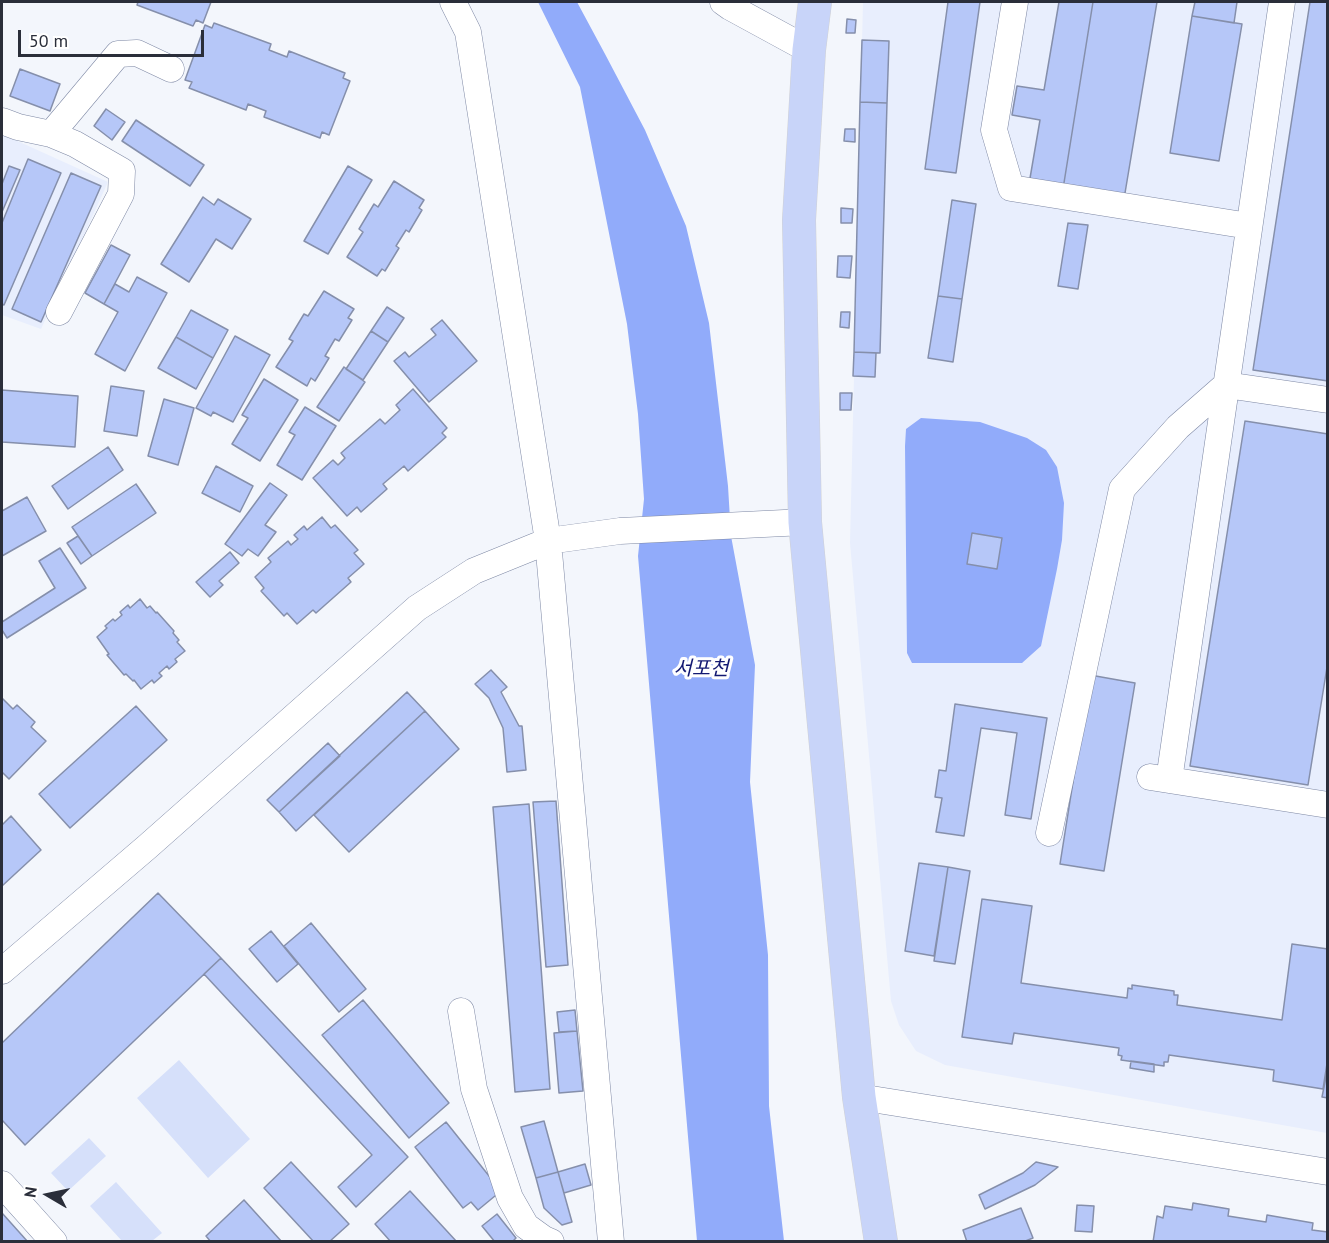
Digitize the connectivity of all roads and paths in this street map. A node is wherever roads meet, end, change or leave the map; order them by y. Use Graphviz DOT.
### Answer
graph roads {
  1 [pos="453,2"];
  2 [pos="723,2"];
  3 [pos="815,2"];
  4 [pos="1015,2"];
  5 [pos="1282,2"];
  6 [pos="809,50"];
  7 [pos="171,69"];
  8 [pos="2,122"];
  9 [pos="51,134"];
  10 [pos="1249,226"];
  11 [pos="59,312"];
  12 [pos="1226,385"];
  13 [pos="1328,400"];
  14 [pos="805,522"];
  15 [pos="548,540"];
  16 [pos="1328,805"];
  17 [pos="1049,833"];
  18 [pos="2,970"];
  19 [pos="461,1011"];
  20 [pos="859,1097"];
  21 [pos="1328,1172"];
  22 [pos="2,1184"];
  23 [pos="54,1242"];
  24 [pos="551,1242"];
  25 [pos="611,1242"];
  26 [pos="881,1242"];
  1 -- 15 [label="street"];
  2 -- 6 [label="street"];
  3 -- 6 [label="main road"];
  4 -- 10 [label="street"];
  5 -- 10 [label="street"];
  6 -- 14 [label="main road"];
  7 -- 9 [label="street"];
  8 -- 9 [label="street"];
  9 -- 11 [label="street"];
  10 -- 12 [label="street"];
  12 -- 13 [label="street"];
  12 -- 16 [label="street"];
  12 -- 17 [label="street"];
  14 -- 15 [label="street"];
  14 -- 20 [label="main road"];
  15 -- 18 [label="street"];
  15 -- 25 [label="street"];
  19 -- 24 [label="street"];
  20 -- 21 [label="street"];
  20 -- 26 [label="main road"];
  22 -- 23 [label="street"];
}
